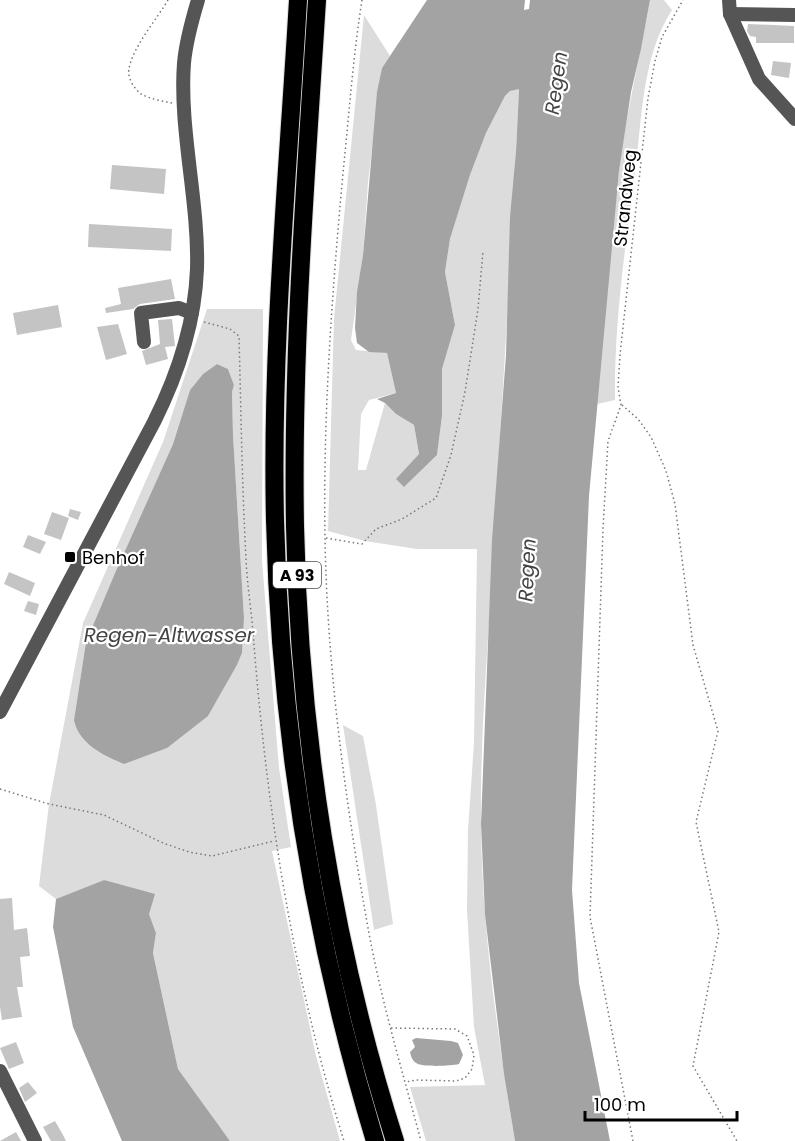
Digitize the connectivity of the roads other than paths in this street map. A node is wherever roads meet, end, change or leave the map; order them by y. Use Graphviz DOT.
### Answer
graph roads {
  1 [pos="198,0"];
  2 [pos="298,0"];
  3 [pos="317,0"];
  4 [pos="730,7"];
  5 [pos="795,15"];
  6 [pos="795,119"];
  7 [pos="192,316"];
  8 [pos="144,342"];
  9 [pos="0,712"];
  10 [pos="0,1071"];
  11 [pos="4,1090"];
  12 [pos="35,1141"];
  13 [pos="375,1141"];
  14 [pos="395,1141"];
  1 -- 7 [label="street"];
  2 -- 13 [label="highway, A 93"];
  3 -- 14 [label="highway, A 93"];
  4 -- 5 [label="street"];
  4 -- 6 [label="street"];
  7 -- 8 [label="street"];
  7 -- 9 [label="street"];
  10 -- 11 [label="street"];
  11 -- 12 [label="street"];
}
